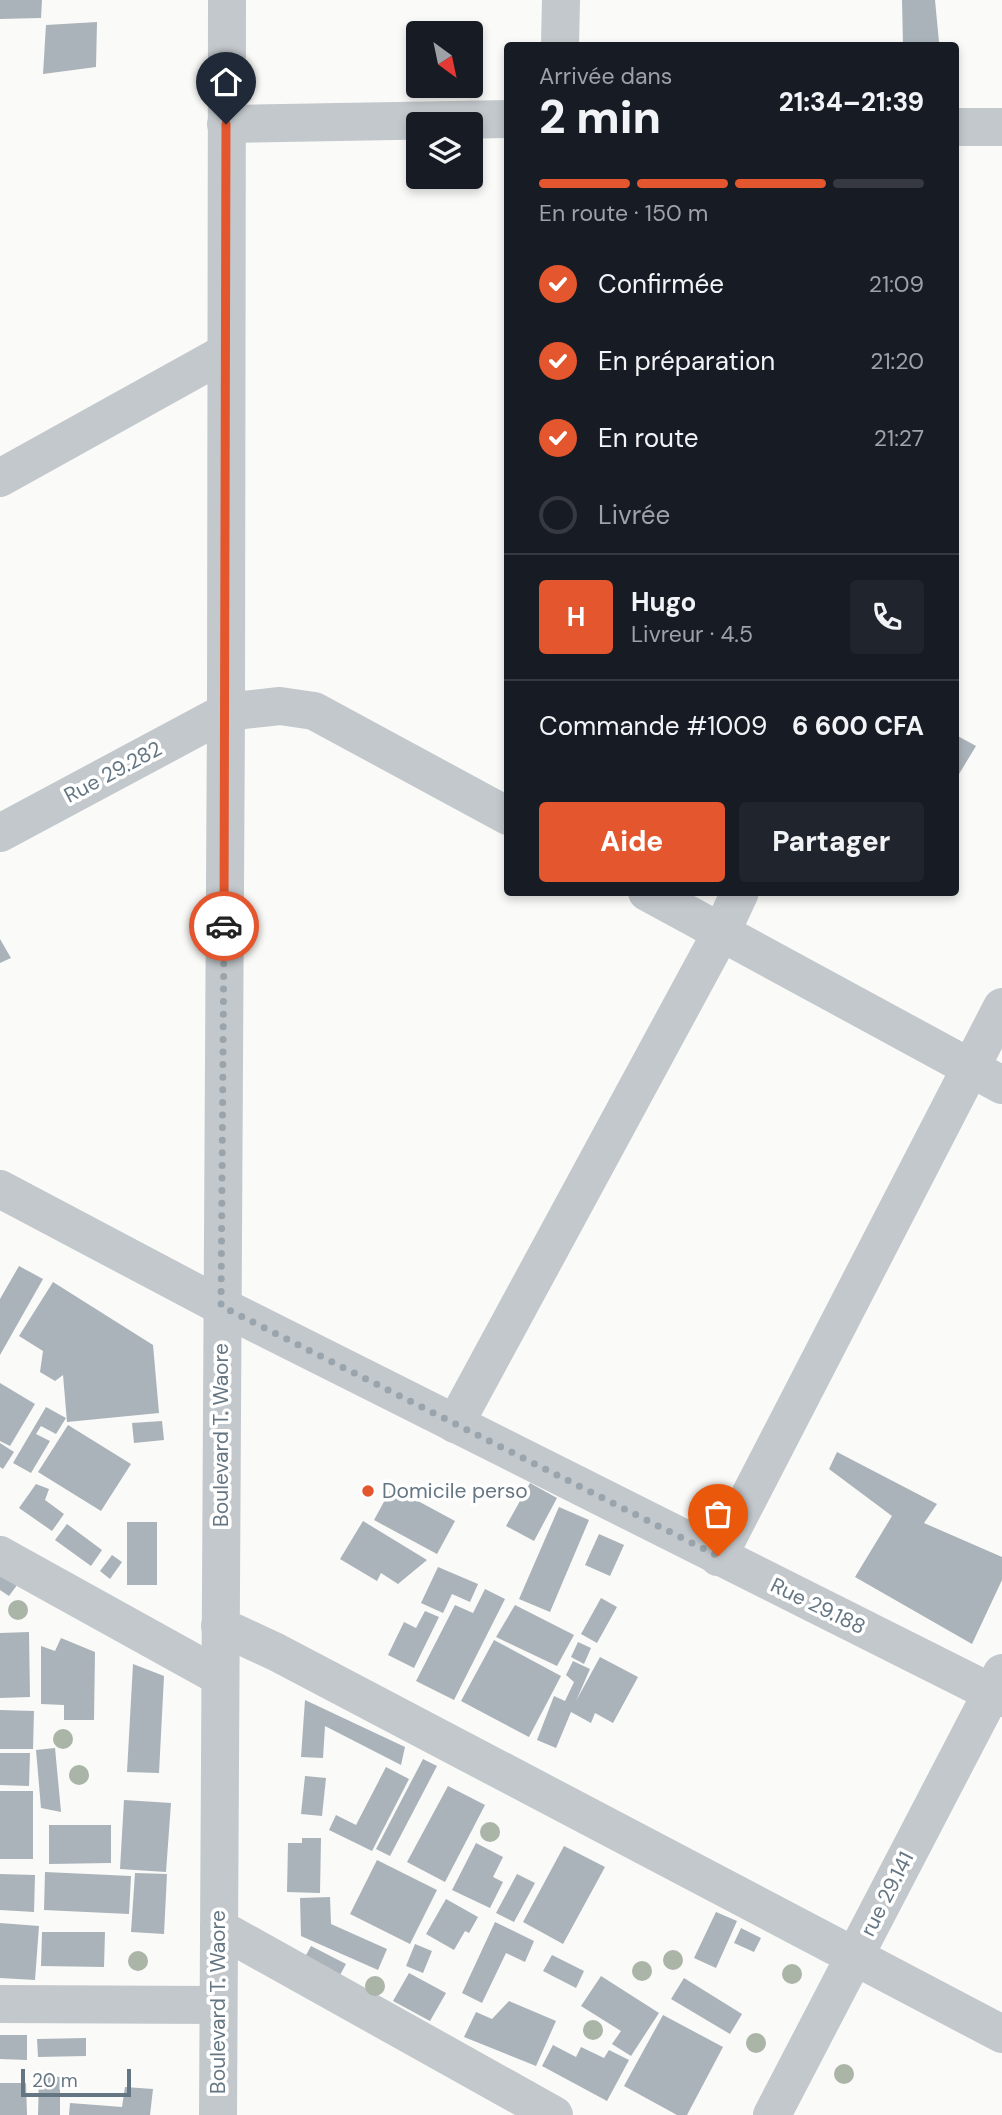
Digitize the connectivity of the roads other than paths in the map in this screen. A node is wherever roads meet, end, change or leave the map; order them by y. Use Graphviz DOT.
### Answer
graph roads {
  1 [pos="227,0"];
  2 [pos="561,0"];
  3 [pos="561,42"];
  4 [pos="504,119"];
  5 [pos="226,124"];
  6 [pos="959,127"];
  7 [pos="1002,127"];
  8 [pos="225,352"];
  9 [pos="0,478"];
  10 [pos="226,712"];
  11 [pos="504,814"];
  12 [pos="0,833"];
  13 [pos="654,896"];
  14 [pos="738,896"];
  15 [pos="721,933"];
  16 [pos="1002,1007"];
  17 [pos="986,1077"];
  18 [pos="0,1189"];
  19 [pos="221,1306"];
  20 [pos="455,1424"];
  21 [pos="0,1555"];
  22 [pos="718,1556"];
  23 [pos="220,1626"];
  24 [pos="220,1677"];
  25 [pos="998,1688"];
  26 [pos="219,1928"];
  27 [pos="854,1957"];
  28 [pos="0,2004"];
  29 [pos="218,2005"];
  30 [pos="1002,2034"];
  31 [pos="218,2115"];
  32 [pos="554,2115"];
  33 [pos="772,2115"];
  1 -- 5 [label="street, Boulevard T. Waore"];
  2 -- 3 [label="street"];
  4 -- 5 [label="street"];
  5 -- 8 [label="street, Boulevard T. Waore"];
  6 -- 7 [label="street"];
  8 -- 9 [label="street"];
  8 -- 10 [label="street, Boulevard T. Waore"];
  10 -- 11 [label="street"];
  10 -- 12 [label="street, Rue 29.282"];
  10 -- 19 [label="street, Boulevard T. Waore"];
  13 -- 15 [label="street"];
  14 -- 15 [label="street"];
  15 -- 17 [label="street"];
  15 -- 20 [label="street"];
  16 -- 17 [label="street"];
  17 -- 22 [label="street"];
  18 -- 19 [label="street, Rue 29.188"];
  19 -- 20 [label="street, Rue 29.188"];
  19 -- 23 [label="street, Boulevard T. Waore"];
  20 -- 22 [label="street, Rue 29.188"];
  21 -- 24 [label="street"];
  22 -- 25 [label="street, Rue 29.188"];
  23 -- 24 [label="street, Boulevard T. Waore"];
  23 -- 27 [label="street"];
  24 -- 26 [label="street, Boulevard T. Waore"];
  25 -- 27 [label="street, rue 29.141"];
  26 -- 29 [label="street, Boulevard T. Waore"];
  26 -- 32 [label="street"];
  27 -- 30 [label="street"];
  27 -- 33 [label="street, rue 29.141"];
  28 -- 29 [label="street"];
  29 -- 31 [label="street, Boulevard T. Waore"];
}
